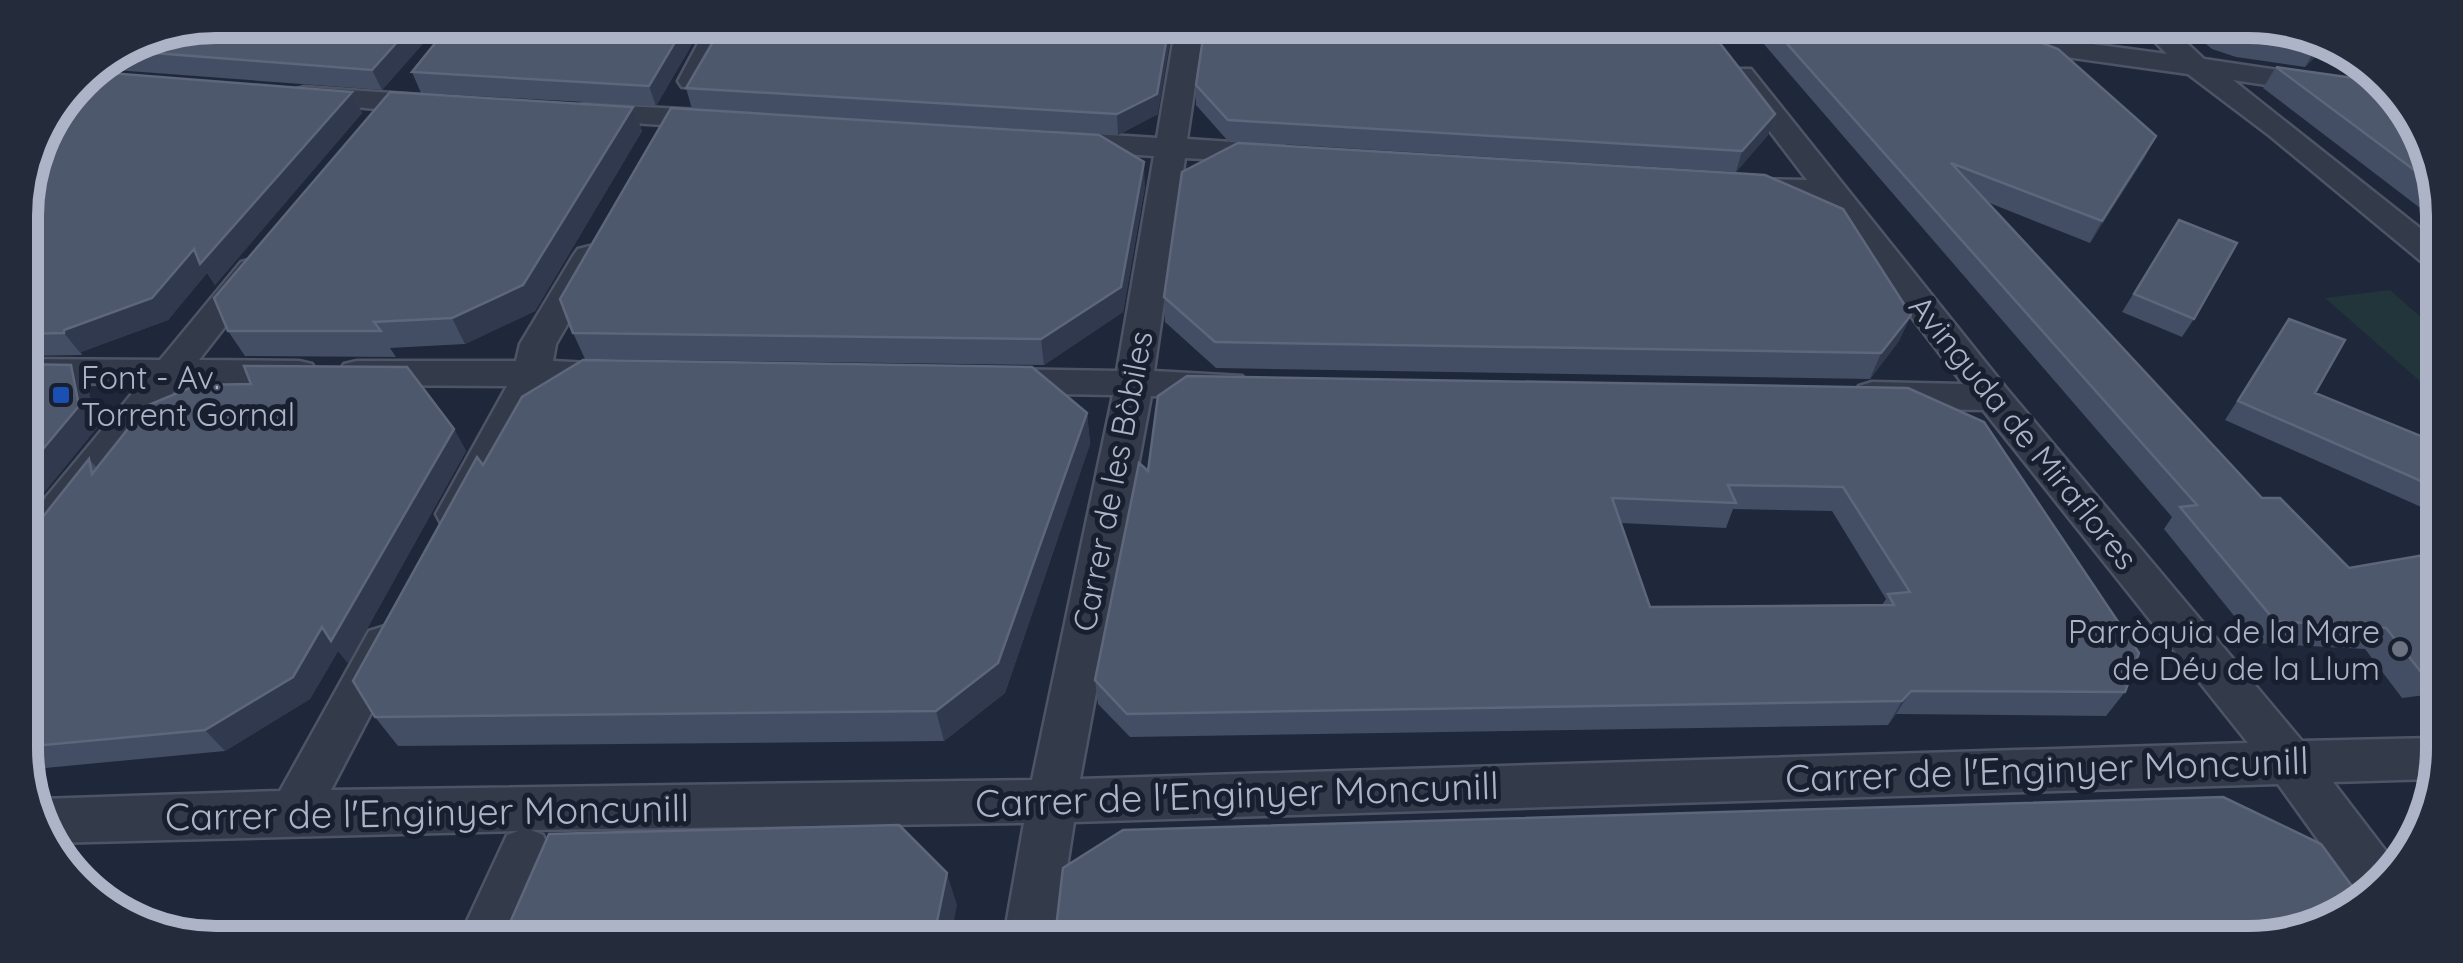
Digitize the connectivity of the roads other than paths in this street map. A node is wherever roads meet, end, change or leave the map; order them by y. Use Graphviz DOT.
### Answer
graph roads {
  1 [pos="714,38"];
  2 [pos="1188,38"];
  3 [pos="1984,38"];
  4 [pos="2165,38"];
  5 [pos="1728,57"];
  6 [pos="424,64"];
  7 [pos="2195,66"];
  8 [pos="2341,86"];
  9 [pos="274,94"];
  10 [pos="464,106"];
  11 [pos="558,111"];
  12 [pos="381,114"];
  13 [pos="744,122"];
  14 [pos="664,131"];
  15 [pos="1032,139"];
  16 [pos="1170,148"];
  17 [pos="1295,156"];
  18 [pos="1707,183"];
  19 [pos="1832,191"];
  20 [pos="606,228"];
  21 [pos="275,242"];
  22 [pos="2426,249"];
  23 [pos="38,371"];
  24 [pos="168,372"];
  25 [pos="532,374"];
  26 [pos="649,375"];
  27 [pos="968,380"];
  28 [pos="1133,383"];
  29 [pos="1271,386"];
  30 [pos="1836,394"];
  31 [pos="1993,397"];
  32 [pos="38,536"];
  33 [pos="442,539"];
  34 [pos="406,606"];
  35 [pos="2425,758"];
  36 [pos="2287,761"];
  37 [pos="1054,801"];
  38 [pos="294,812"];
  39 [pos="54,821"];
  40 [pos="525,851"];
  41 [pos="2372,874"];
  42 [pos="492,926"];
  43 [pos="1032,926"];
  1 -- 14 [label="street"];
  2 -- 16 [label="street, Carrer de les Bòbiles"];
  3 -- 7 [label="street"];
  4 -- 7 [label="street"];
  5 -- 19 [label="street, Avinguda de Miraflores"];
  6 -- 12 [label="street"];
  7 -- 8 [label="street"];
  7 -- 22 [label="street"];
  9 -- 12 [label="street"];
  10 -- 12 [label="street"];
  11 -- 14 [label="street"];
  13 -- 14 [label="street"];
  15 -- 16 [label="street"];
  16 -- 17 [label="street"];
  16 -- 28 [label="street, Carrer de les Bòbiles"];
  18 -- 19 [label="street"];
  19 -- 31 [label="street, Avinguda de Miraflores"];
  20 -- 25 [label="street"];
  21 -- 24 [label="street"];
  23 -- 24 [label="street"];
  24 -- 25 [label="street"];
  24 -- 32 [label="street"];
  25 -- 26 [label="street"];
  25 -- 33 [label="street"];
  27 -- 28 [label="street"];
  28 -- 29 [label="street"];
  28 -- 37 [label="street, Carrer de les Bòbiles"];
  30 -- 31 [label="street"];
  31 -- 36 [label="street, Avinguda de Miraflores"];
  34 -- 38 [label="street"];
  35 -- 36 [label="street, Carrer de l'Enginyer Moncunill"];
  36 -- 37 [label="street, Carrer de l'Enginyer Moncunill"];
  36 -- 41 [label="street, Avinguda de Miraflores"];
  37 -- 38 [label="street, Carrer de l'Enginyer Moncunill"];
  37 -- 43 [label="street, Carrer de les Bòbiles"];
  38 -- 39 [label="street, Carrer de l'Enginyer Moncunill"];
  40 -- 42 [label="street"];
}
